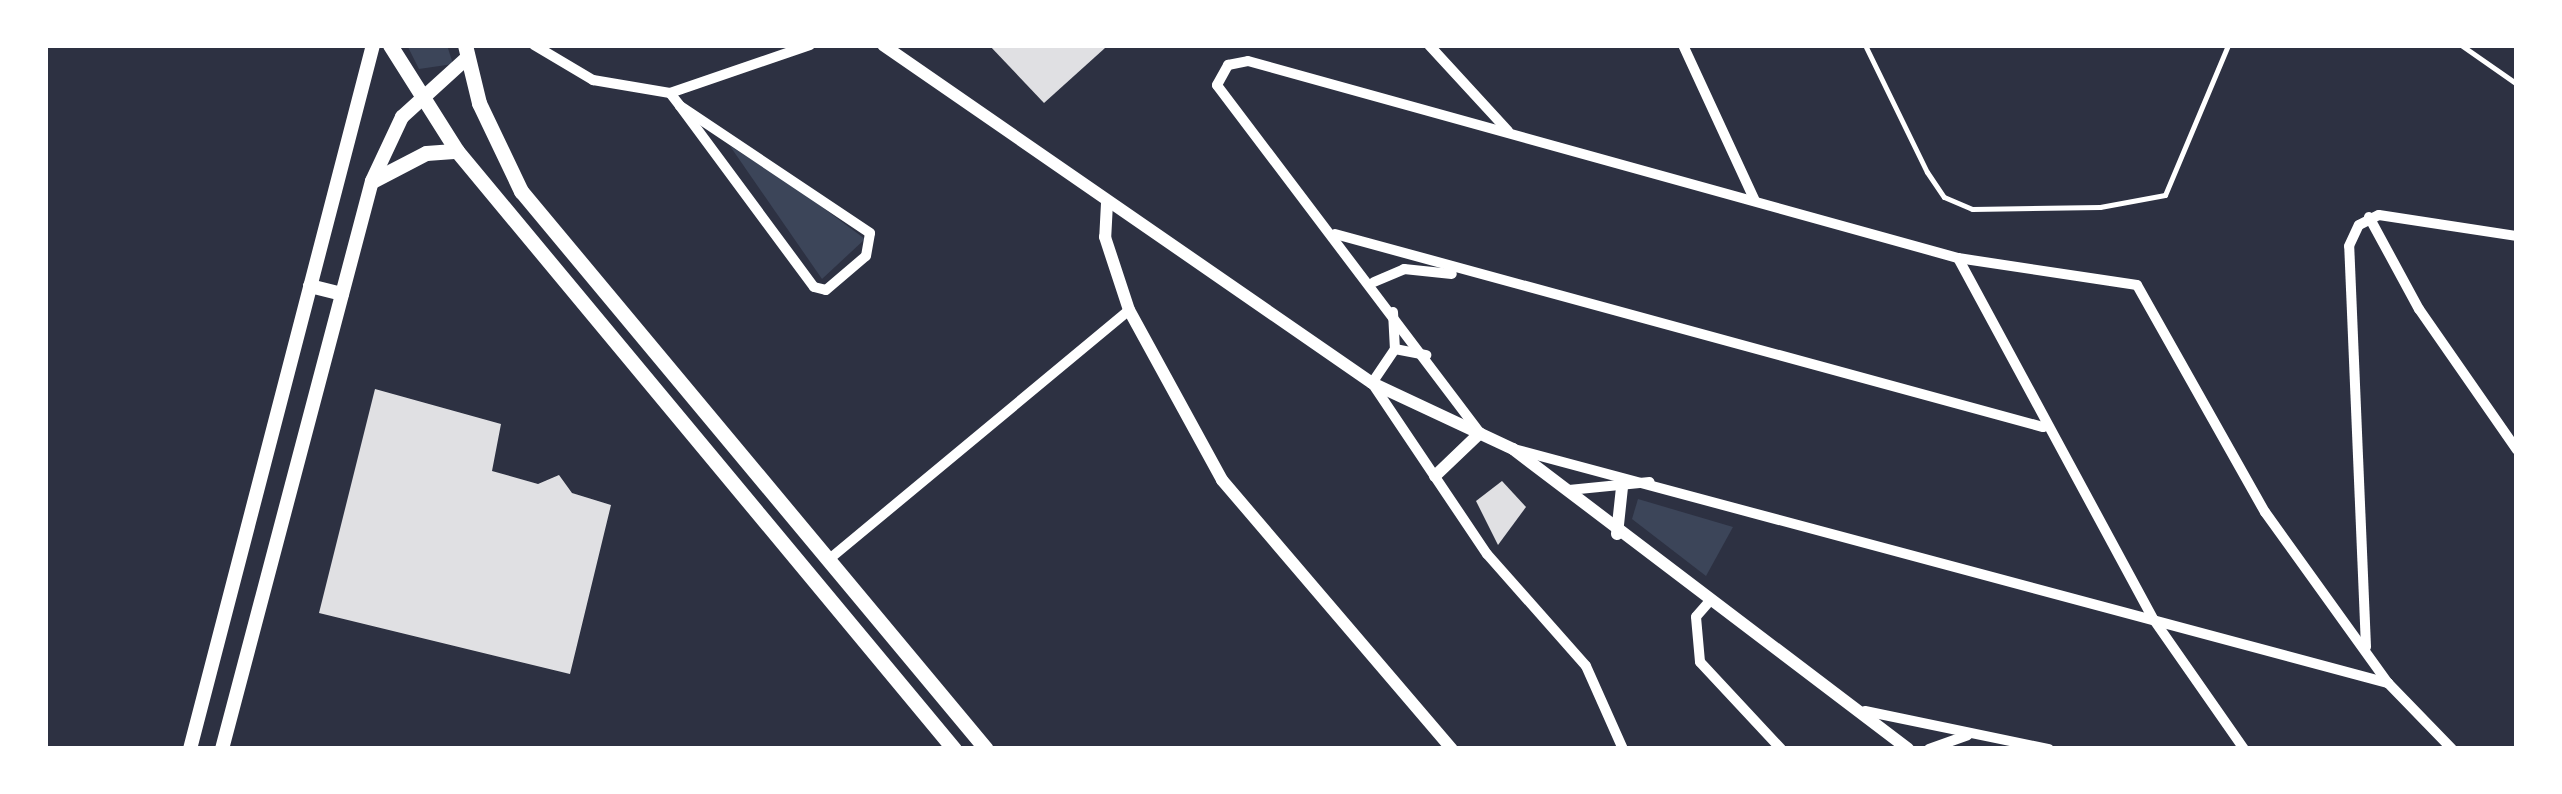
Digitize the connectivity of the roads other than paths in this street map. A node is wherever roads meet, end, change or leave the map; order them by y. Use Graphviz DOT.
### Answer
graph roads {
  1 [pos="373,45"];
  2 [pos="390,45"];
  3 [pos="534,45"];
  4 [pos="810,45"];
  5 [pos="883,45"];
  6 [pos="1429,45"];
  7 [pos="1683,45"];
  8 [pos="1865,45"];
  9 [pos="2228,45"];
  10 [pos="2461,45"];
  11 [pos="467,51"];
  12 [pos="2517,84"];
  13 [pos="670,93"];
  14 [pos="421,96"];
  15 [pos="680,106"];
  16 [pos="1508,132"];
  17 [pos="456,152"];
  18 [pos="372,180"];
  19 [pos="1754,200"];
  20 [pos="1106,203"];
  21 [pos="2369,217"];
  22 [pos="1333,233"];
  23 [pos="2517,236"];
  24 [pos="1958,258"];
  25 [pos="1468,275"];
  26 [pos="1374,282"];
  27 [pos="310,286"];
  28 [pos="342,294"];
  29 [pos="1390,302"];
  30 [pos="1128,310"];
  31 [pos="1394,349"];
  32 [pos="1431,358"];
  33 [pos="1372,383"];
  34 [pos="2042,427"];
  35 [pos="1480,434"];
  36 [pos="1512,449"];
  37 [pos="2517,450"];
  38 [pos="1435,476"];
  39 [pos="1656,481"];
  40 [pos="1554,484"];
  41 [pos="1622,487"];
  42 [pos="1617,534"];
  43 [pos="826,561"];
  44 [pos="1708,603"];
  45 [pos="2154,620"];
  46 [pos="2366,650"];
  47 [pos="2388,684"];
  48 [pos="1864,712"];
  49 [pos="2009,736"];
  50 [pos="190,749"];
  51 [pos="222,749"];
  52 [pos="954,749"];
  53 [pos="986,749"];
  54 [pos="1452,749"];
  55 [pos="1624,749"];
  56 [pos="1781,749"];
  57 [pos="1908,749"];
  58 [pos="1929,749"];
  59 [pos="2049,749"];
  60 [pos="2244,749"];
  61 [pos="2452,749"];
  1 -- 27 [label="main road"];
  2 -- 14 [label="main road"];
  3 -- 13 [label="street"];
  4 -- 13 [label="street"];
  5 -- 20 [label="street"];
  6 -- 16 [label="street"];
  7 -- 19 [label="street"];
  8 -- 9 [label="lane"];
  10 -- 12 [label="lane"];
  11 -- 14 [label="main road"];
  11 -- 43 [label="main road"];
  13 -- 15 [label="street"];
  14 -- 17 [label="main road"];
  14 -- 18 [label="main road"];
  15 -- 15 [label="street"];
  16 -- 19 [label="street"];
  16 -- 22 [label="street"];
  17 -- 18 [label="main road"];
  17 -- 52 [label="main road"];
  18 -- 28 [label="main road"];
  19 -- 24 [label="street"];
  20 -- 30 [label="street"];
  20 -- 33 [label="street"];
  21 -- 23 [label="street"];
  21 -- 37 [label="street"];
  21 -- 46 [label="street"];
  22 -- 25 [label="street"];
  22 -- 26 [label="street"];
  24 -- 34 [label="street"];
  24 -- 46 [label="street"];
  25 -- 26 [label="street"];
  25 -- 34 [label="street"];
  26 -- 29 [label="street"];
  27 -- 28 [label="main road"];
  27 -- 50 [label="main road"];
  28 -- 51 [label="main road"];
  29 -- 31 [label="street"];
  29 -- 32 [label="street"];
  30 -- 43 [label="street"];
  30 -- 54 [label="street"];
  31 -- 32 [label="street"];
  31 -- 33 [label="street"];
  32 -- 35 [label="street"];
  33 -- 35 [label="street"];
  33 -- 38 [label="street"];
  34 -- 45 [label="street"];
  35 -- 36 [label="street"];
  35 -- 38 [label="street"];
  36 -- 39 [label="street"];
  36 -- 40 [label="street"];
  38 -- 55 [label="street"];
  39 -- 41 [label="street"];
  39 -- 45 [label="street"];
  40 -- 41 [label="street"];
  40 -- 42 [label="street"];
  41 -- 42 [label="street"];
  42 -- 44 [label="street"];
  43 -- 53 [label="main road"];
  44 -- 48 [label="street"];
  44 -- 56 [label="street"];
  45 -- 47 [label="street"];
  45 -- 60 [label="street"];
  46 -- 47 [label="street"];
  47 -- 61 [label="street"];
  48 -- 49 [label="street"];
  48 -- 57 [label="street"];
  49 -- 58 [label="street"];
  49 -- 59 [label="street"];
}
